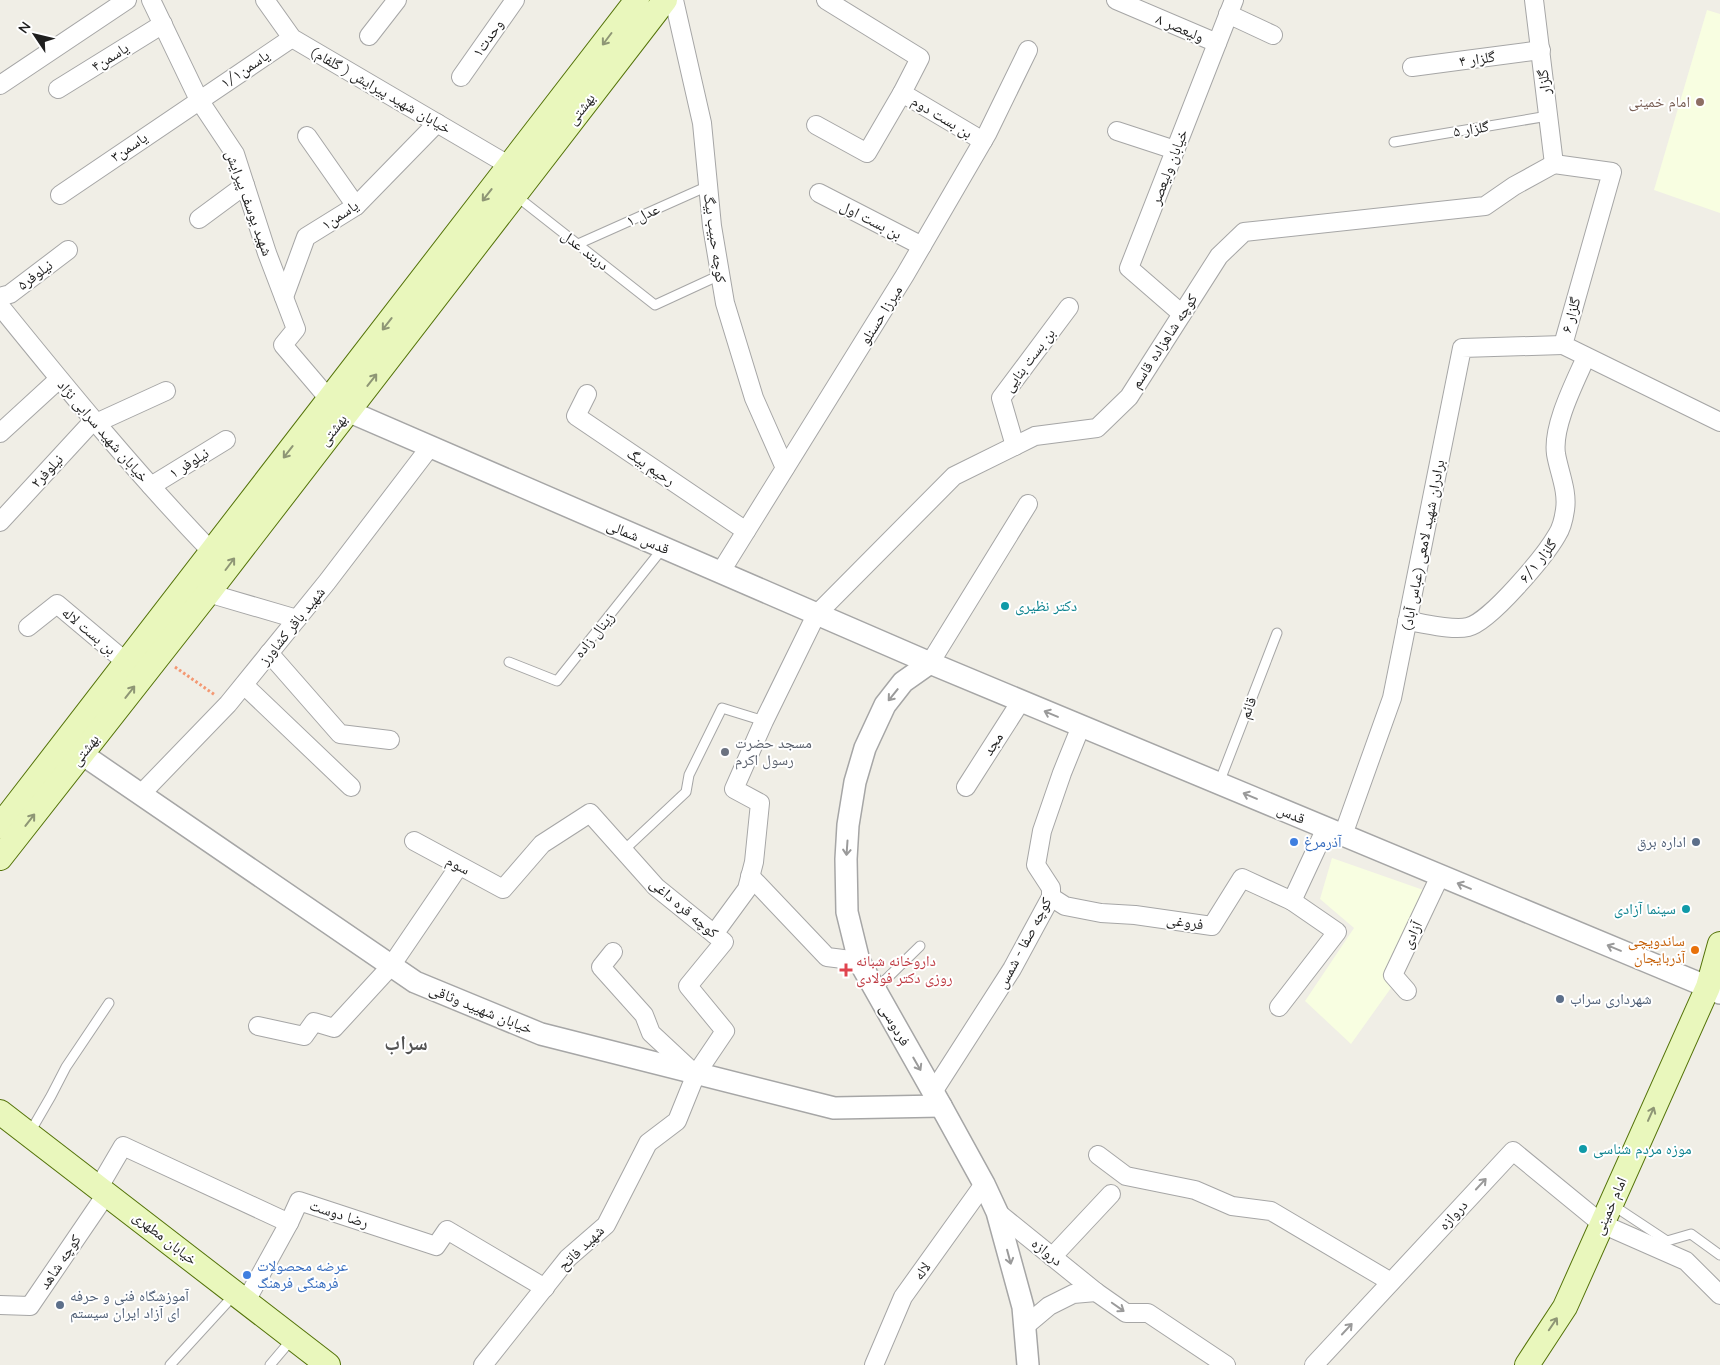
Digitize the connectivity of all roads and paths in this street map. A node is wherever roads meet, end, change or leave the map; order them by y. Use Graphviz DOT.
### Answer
graph roads {
  1 [pos="127,0"];
  2 [pos="151,0"];
  3 [pos="265,0"];
  4 [pos="397,0"];
  5 [pos="515,0"];
  6 [pos="637,0"];
  7 [pos="665,0"];
  8 [pos="674,0"];
  9 [pos="826,0"];
  10 [pos="1116,0"];
  11 [pos="1534,0"];
  12 [pos="1231,7"];
  13 [pos="163,24"];
  14 [pos="1273,35"];
  15 [pos="368,36"];
  16 [pos="292,38"];
  17 [pos="1217,44"];
  18 [pos="1028,50"];
  19 [pos="1541,50"];
  20 [pos="1412,67"];
  21 [pos="461,77"];
  22 [pos="0,86"];
  23 [pos="58,89"];
  24 [pos="902,93"];
  25 [pos="199,100"];
  26 [pos="1548,116"];
  27 [pos="437,123"];
  28 [pos="816,125"];
  29 [pos="1117,132"];
  30 [pos="307,136"];
  31 [pos="983,141"];
  32 [pos="1394,142"];
  33 [pos="1175,150"];
  34 [pos="1554,164"];
  35 [pos="510,166"];
  36 [pos="245,184"];
  37 [pos="708,186"];
  38 [pos="819,194"];
  39 [pos="60,195"];
  40 [pos="515,195"];
  41 [pos="356,206"];
  42 [pos="200,219"];
  43 [pos="578,244"];
  44 [pos="922,246"];
  45 [pos="68,250"];
  46 [pos="720,275"];
  47 [pos="0,297"];
  48 [pos="284,297"];
  49 [pos="0,306"];
  50 [pos="1069,307"];
  51 [pos="1182,314"];
  52 [pos="1563,345"];
  53 [pos="1586,357"];
  54 [pos="59,379"];
  55 [pos="166,391"];
  56 [pos="587,394"];
  57 [pos="338,405"];
  58 [pos="95,422"];
  59 [pos="1720,422"];
  60 [pos="0,432"];
  61 [pos="226,440"];
  62 [pos="1015,446"];
  63 [pos="430,447"];
  64 [pos="785,468"];
  65 [pos="151,486"];
  66 [pos="1028,504"];
  67 [pos="0,522"];
  68 [pos="746,531"];
  69 [pos="663,548"];
  70 [pos="211,551"];
  71 [pos="720,573"];
  72 [pos="208,593"];
  73 [pos="816,615"];
  74 [pos="297,620"];
  75 [pos="1408,621"];
  76 [pos="28,626"];
  77 [pos="1277,633"];
  78 [pos="269,653"];
  79 [pos="158,656"];
  80 [pos="126,662"];
  81 [pos="509,662"];
  82 [pos="930,663"];
  83 [pos="244,684"];
  84 [pos="1021,701"];
  85 [pos="228,704"];
  86 [pos="764,720"];
  87 [pos="1081,726"];
  88 [pos="390,740"];
  89 [pos="82,754"];
  90 [pos="1219,784"];
  91 [pos="351,787"];
  92 [pos="966,787"];
  93 [pos="141,794"];
  94 [pos="0,826"];
  95 [pos="1334,832"];
  96 [pos="414,841"];
  97 [pos="623,850"];
  98 [pos="0,858"];
  99 [pos="459,866"];
  100 [pos="750,876"];
  101 [pos="1440,876"];
  102 [pos="503,889"];
  103 [pos="1051,897"];
  104 [pos="1292,901"];
  105 [pos="714,934"];
  106 [pos="1720,944"];
  107 [pos="920,946"];
  108 [pos="613,952"];
  109 [pos="859,961"];
  110 [pos="392,966"];
  111 [pos="875,990"];
  112 [pos="1714,990"];
  113 [pos="1406,992"];
  114 [pos="109,1003"];
  115 [pos="1279,1006"];
  116 [pos="258,1026"];
  117 [pos="696,1074"];
  118 [pos="937,1099"];
  119 [pos="0,1112"];
  120 [pos="29,1134"];
  121 [pos="1098,1154"];
  122 [pos="984,1184"];
  123 [pos="103,1190"];
  124 [pos="1111,1194"];
  125 [pos="997,1212"];
  126 [pos="1607,1214"];
  127 [pos="289,1223"];
  128 [pos="1720,1255"];
  129 [pos="1052,1257"];
  130 [pos="1391,1282"];
  131 [pos="544,1288"];
  132 [pos="1096,1292"];
  133 [pos="1720,1295"];
  134 [pos="241,1297"];
  135 [pos="0,1305"];
  136 [pos="1024,1327"];
  137 [pos="293,1338"];
  138 [pos="170,1365"];
  139 [pos="270,1365"];
  140 [pos="328,1365"];
  141 [pos="483,1365"];
  142 [pos="874,1365"];
  143 [pos="1028,1365"];
  144 [pos="1226,1365"];
  145 [pos="1314,1365"];
  146 [pos="1526,1365"];
  1 -- 22 [label="street"];
  2 -- 13 [label="street, شهید یوسف پیرایش"];
  3 -- 16 [label="street, خیابان شهید پیرایش ( گلفام)"];
  4 -- 15 [label="street"];
  5 -- 21 [label="street, وحدت۱"];
  6 -- 35 [label="main road, بهشتی, one-way"];
  7 -- 40 [label="main road, بهشتی"];
  8 -- 37 [label="street, کوچه حبیب بیگ"];
  9 -- 24 [label="street, بن بست دوم"];
  10 -- 17 [label="street, ولیعصر ۸"];
  11 -- 19 [label="street, گلزار"];
  12 -- 14 [label="street"];
  12 -- 17 [label="street, خیابان ولیعصر"];
  13 -- 23 [label="street, یاسمن۴"];
  13 -- 25 [label="street, شهید یوسف پیرایش"];
  16 -- 25 [label="street, یاسمن۱/۱"];
  16 -- 27 [label="street, خیابان شهید پیرایش ( گلفام)"];
  17 -- 33 [label="street, خیابان ولیعصر"];
  18 -- 31 [label="street, میرزا حسنلو"];
  19 -- 20 [label="street, گلزار ۴"];
  19 -- 26 [label="street, گلزار"];
  24 -- 28 [label="street, بن بست دوم"];
  24 -- 31 [label="street, بن بست دوم"];
  25 -- 36 [label="street, شهید یوسف پیرایش"];
  25 -- 39 [label="street, یاسمن۳"];
  26 -- 32 [label="lane, گلزار ۵"];
  26 -- 34 [label="street, گلزار"];
  27 -- 35 [label="street, خیابان شهید پیرایش ( گلفام)"];
  27 -- 41 [label="street, یاسمن۱"];
  29 -- 33 [label="street"];
  30 -- 41 [label="street"];
  31 -- 44 [label="street, میرزا حسنلو"];
  33 -- 51 [label="street, خیابان ولیعصر"];
  34 -- 51 [label="street, کوچه شاهزاده قاسم"];
  34 -- 52 [label="street, گلزار ۶"];
  35 -- 57 [label="main road, بهشتی, one-way"];
  36 -- 42 [label="street"];
  36 -- 48 [label="street, شهید یوسف پیرایش"];
  37 -- 43 [label="lane, عدل ۱"];
  37 -- 46 [label="street, کوچه حبیب بیگ"];
  38 -- 44 [label="street, بن بست اول"];
  40 -- 43 [label="lane, دربند عدل"];
  57 -- 40 [label="main road, بهشتی, one-way"];
  41 -- 48 [label="street, یاسمن۱"];
  43 -- 46 [label="lane, دربند عدل"];
  44 -- 64 [label="street, میرزا حسنلو"];
  45 -- 47 [label="street, نیلوفر۵"];
  46 -- 64 [label="street, کوچه حبیب بیگ"];
  48 -- 57 [label="street, شهید یوسف پیرایش"];
  49 -- 54 [label="street, خیابان شهید سرابی نژاد"];
  50 -- 62 [label="street, بن بست بنایی"];
  51 -- 62 [label="street, کوچه شاهزاده قاسم"];
  52 -- 53 [label="street, گلزار ۶"];
  52 -- 75 [label="street, برادران شهید لامعی (عباس آباد)"];
  53 -- 59 [label="street, گلزار ۶"];
  53 -- 75 [label="street, گلزار ۶/۱"];
  54 -- 58 [label="street, خیابان شهید سرابی نژاد"];
  54 -- 60 [label="street"];
  55 -- 58 [label="street"];
  56 -- 68 [label="street, رحیم بیگ"];
  57 -- 63 [label="street, قدس شمالی"];
  57 -- 70 [label="main road, بهشتی, one-way"];
  72 -- 57 [label="main road, بهشتی, one-way"];
  58 -- 65 [label="street, خیابان شهید سرابی نژاد"];
  58 -- 67 [label="street, نیلوفر۲"];
  61 -- 65 [label="street, نیلوفر ۱"];
  62 -- 73 [label="street, کوچه شاهزاده قاسم"];
  63 -- 69 [label="street, قدس شمالی"];
  63 -- 74 [label="street, شهید باقر کشاورز"];
  64 -- 68 [label="street, میرزا حسنلو"];
  65 -- 70 [label="street, خیابان شهید سرابی نژاد"];
  66 -- 82 [label="street"];
  68 -- 71 [label="street, میرزا حسنلو"];
  69 -- 71 [label="street, قدس شمالی"];
  69 -- 81 [label="lane, زینال زاده"];
  70 -- 80 [label="main road, بهشتی"];
  71 -- 73 [label="street, قدس شمالی"];
  72 -- 74 [label="street"];
  72 -- 79 [label="main road, بهشتی"];
  73 -- 82 [label="street, قدس شمالی"];
  73 -- 86 [label="street, کوچه شاهزاده قاسم"];
  74 -- 78 [label="street, شهید باقر کشاورز"];
  75 -- 95 [label="street, برادران شهید لامعی (عباس آباد)"];
  76 -- 80 [label="street, بن بست لاله"];
  77 -- 90 [label="lane, قائم"];
  78 -- 83 [label="street, شهید باقر کشاورز"];
  78 -- 88 [label="street"];
  79 -- 85 [label="path"];
  89 -- 79 [label="main road, بهشتی, one-way"];
  80 -- 94 [label="main road, بهشتی"];
  82 -- 84 [label="street, قدس"];
  82 -- 109 [label="street, فردوسی, one-way"];
  83 -- 85 [label="street, شهید باقر کشاورز"];
  83 -- 91 [label="street"];
  87 -- 84 [label="street, قدس, one-way"];
  84 -- 92 [label="street, مجد"];
  85 -- 93 [label="street, شهید باقر کشاورز"];
  86 -- 97 [label="lane"];
  86 -- 100 [label="street, کوچه شاهزاده قاسم"];
  87 -- 90 [label="street, قدس"];
  87 -- 103 [label="street, کوچه صفا - شمس"];
  89 -- 93 [label="street, خیابان شهیید وثاقی"];
  98 -- 89 [label="main road, بهشتی, one-way"];
  95 -- 90 [label="street, قدس, one-way"];
  93 -- 110 [label="street, خیابان شهیید وثاقی"];
  95 -- 101 [label="street, قدس"];
  95 -- 104 [label="street"];
  96 -- 99 [label="street, سوم"];
  97 -- 102 [label="street, کوچه قره داغی"];
  97 -- 105 [label="street, کوچه قره داغی"];
  99 -- 102 [label="street, سوم"];
  99 -- 110 [label="street"];
  100 -- 105 [label="street"];
  100 -- 109 [label="street"];
  112 -- 101 [label="street, قدس, one-way"];
  101 -- 113 [label="street, آزادی"];
  103 -- 104 [label="street, فروغی"];
  103 -- 118 [label="street, کوچه صفا - شمس"];
  104 -- 115 [label="street, فروغی"];
  105 -- 117 [label="street, کوچه قره داغی"];
  106 -- 112 [label="main road, امام خمینی"];
  107 -- 111 [label="lane"];
  108 -- 117 [label="street"];
  109 -- 111 [label="street, فردوسی"];
  110 -- 116 [label="street"];
  110 -- 117 [label="street, خیابان شهیید وثاقی"];
  111 -- 118 [label="street, فردوسی, one-way"];
  126 -- 112 [label="main road, امام خمینی, one-way"];
  114 -- 120 [label="lane"];
  117 -- 118 [label="street, خیابان شهیید وثاقی"];
  117 -- 131 [label="street, شهید فاتح"];
  118 -- 122 [label="street, فردوسی"];
  119 -- 120 [label="main road, خیابان مطهری"];
  120 -- 123 [label="main road, خیابان مطهری"];
  121 -- 130 [label="street"];
  122 -- 125 [label="street, فردوسی"];
  122 -- 142 [label="street, لاله"];
  123 -- 127 [label="street, رضا دوست"];
  123 -- 134 [label="main road, خیابان مطهری"];
  123 -- 135 [label="street, کوچه شاهد"];
  124 -- 129 [label="street"];
  125 -- 129 [label="street, دروازه"];
  125 -- 136 [label="street, فردوسی, one-way"];
  126 -- 128 [label="lane"];
  130 -- 126 [label="street, دروازه, one-way"];
  126 -- 133 [label="street"];
  146 -- 126 [label="main road, امام خمینی, one-way"];
  127 -- 131 [label="street, رضا دوست"];
  127 -- 134 [label="street"];
  129 -- 132 [label="street, دروازه"];
  145 -- 130 [label="street, دروازه, one-way"];
  131 -- 141 [label="street, شهید فاتح"];
  132 -- 136 [label="street"];
  132 -- 144 [label="street, دروازه, one-way"];
  134 -- 137 [label="main road, خیابان مطهری"];
  134 -- 138 [label="lane"];
  136 -- 143 [label="street, فردوسی"];
  137 -- 139 [label="lane"];
  137 -- 140 [label="main road, خیابان مطهری"];
}
